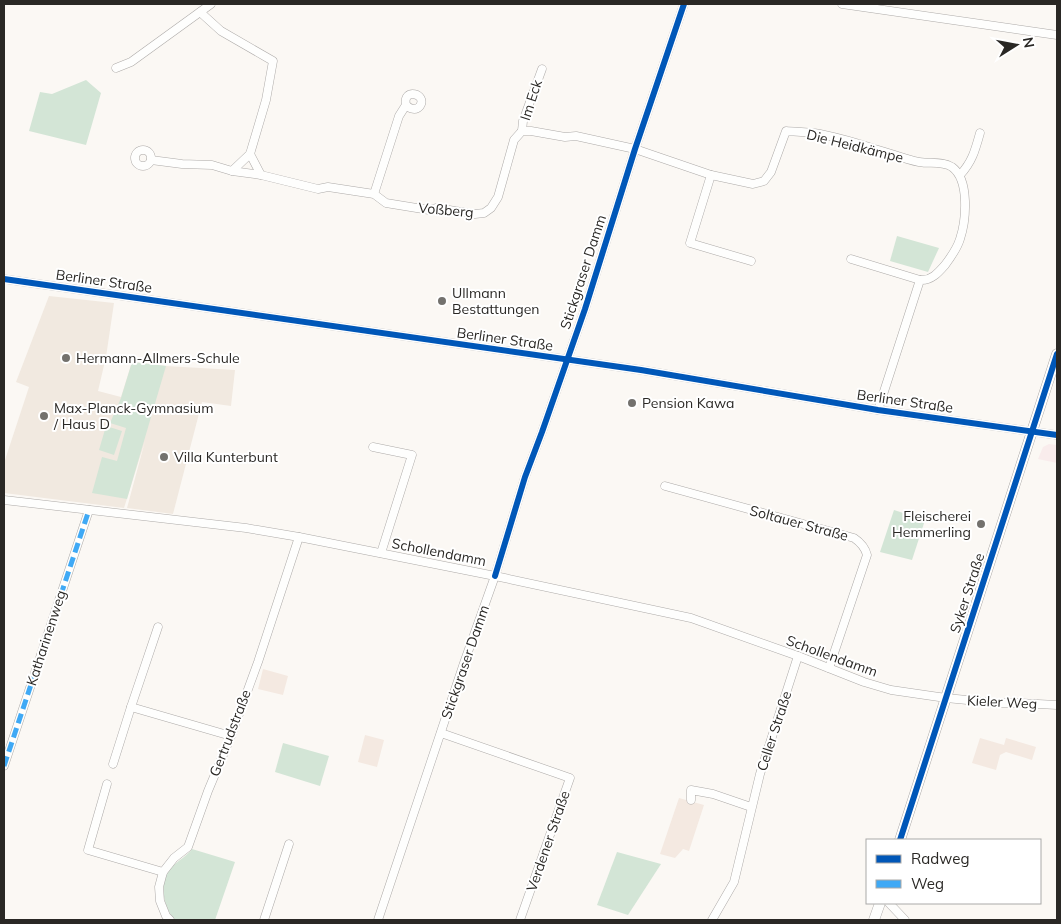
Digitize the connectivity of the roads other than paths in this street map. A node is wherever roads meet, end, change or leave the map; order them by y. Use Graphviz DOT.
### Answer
graph roads {
  1 [pos="211,4"];
  2 [pos="684,4"];
  3 [pos="842,4"];
  4 [pos="200,12"];
  5 [pos="1057,35"];
  6 [pos="116,68"];
  7 [pos="542,69"];
  8 [pos="406,105"];
  9 [pos="522,131"];
  10 [pos="980,133"];
  11 [pos="635,149"];
  12 [pos="250,154"];
  13 [pos="151,160"];
  14 [pos="232,171"];
  15 [pos="261,175"];
  16 [pos="711,175"];
  17 [pos="960,176"];
  18 [pos="374,194"];
  19 [pos="852,259"];
  20 [pos="751,261"];
  21 [pos="4,279"];
  22 [pos="920,280"];
  23 [pos="1057,354"];
  24 [pos="567,360"];
  25 [pos="878,410"];
  26 [pos="1032,431"];
  27 [pos="1057,435"];
  28 [pos="373,447"];
  29 [pos="665,486"];
  30 [pos="4,500"];
  31 [pos="89,510"];
  32 [pos="299,536"];
  33 [pos="381,553"];
  34 [pos="495,576"];
  35 [pos="158,627"];
  36 [pos="798,656"];
  37 [pos="829,668"];
  38 [pos="946,698"];
  39 [pos="1057,705"];
  40 [pos="131,707"];
  41 [pos="441,733"];
  42 [pos="231,736"];
  43 [pos="113,764"];
  44 [pos="4,766"];
  45 [pos="107,784"];
  46 [pos="691,800"];
  47 [pos="751,807"];
  48 [pos="900,839"];
  49 [pos="290,844"];
  50 [pos="163,872"];
  51 [pos="880,904"];
  52 [pos="889,904"];
  53 [pos="170,920"];
  54 [pos="264,920"];
  55 [pos="378,920"];
  56 [pos="520,920"];
  57 [pos="712,920"];
  58 [pos="874,920"];
  59 [pos="905,920"];
  1 -- 4 [label="street"];
  2 -- 11 [label="street, Stickgraser Damm"];
  3 -- 5 [label="street"];
  4 -- 6 [label="street"];
  4 -- 12 [label="street"];
  7 -- 9 [label="street, Im Eck"];
  8 -- 18 [label="street"];
  9 -- 11 [label="street"];
  9 -- 18 [label="street, Voßberg"];
  10 -- 17 [label="street"];
  11 -- 16 [label="street, Die Heidkämpe"];
  11 -- 24 [label="street, Stickgraser Damm"];
  12 -- 14 [label="street"];
  12 -- 15 [label="street"];
  13 -- 14 [label="street, Voßberg"];
  14 -- 15 [label="street, Voßberg"];
  15 -- 18 [label="street, Voßberg"];
  16 -- 17 [label="street, Die Heidkämpe"];
  16 -- 20 [label="street"];
  17 -- 22 [label="street"];
  19 -- 22 [label="street"];
  21 -- 24 [label="street, Berliner Straße"];
  22 -- 25 [label="street"];
  23 -- 26 [label="main road, Syker Straße"];
  24 -- 25 [label="street, Berliner Straße"];
  24 -- 34 [label="street, Stickgraser Damm"];
  25 -- 26 [label="street, Berliner Straße"];
  26 -- 27 [label="street, Berliner Straße"];
  26 -- 38 [label="main road, Syker Straße"];
  28 -- 33 [label="street"];
  29 -- 37 [label="street, Soltauer Straße"];
  30 -- 31 [label="street, Schollendamm"];
  31 -- 32 [label="street, Schollendamm"];
  31 -- 44 [label="street, Katharinenweg"];
  32 -- 33 [label="street, Schollendamm"];
  32 -- 42 [label="street, Gertrudstraße"];
  33 -- 34 [label="street, Schollendamm"];
  34 -- 36 [label="street, Schollendamm"];
  34 -- 41 [label="street, Stickgraser Damm"];
  35 -- 40 [label="street"];
  36 -- 37 [label="street, Schollendamm"];
  36 -- 47 [label="street, Celler Straße"];
  37 -- 38 [label="street, Schollendamm"];
  38 -- 39 [label="street, Kieler Weg"];
  38 -- 48 [label="main road, Syker Straße"];
  40 -- 42 [label="street"];
  40 -- 43 [label="street"];
  41 -- 55 [label="street, Stickgraser Damm"];
  41 -- 56 [label="street, Verdener Straße"];
  42 -- 50 [label="street, Gertrudstraße"];
  45 -- 50 [label="street"];
  46 -- 47 [label="street"];
  47 -- 57 [label="street, Celler Straße"];
  49 -- 54 [label="street"];
  50 -- 53 [label="street"];
  51 -- 58 [label="main road"];
  52 -- 59 [label="street"];
}
